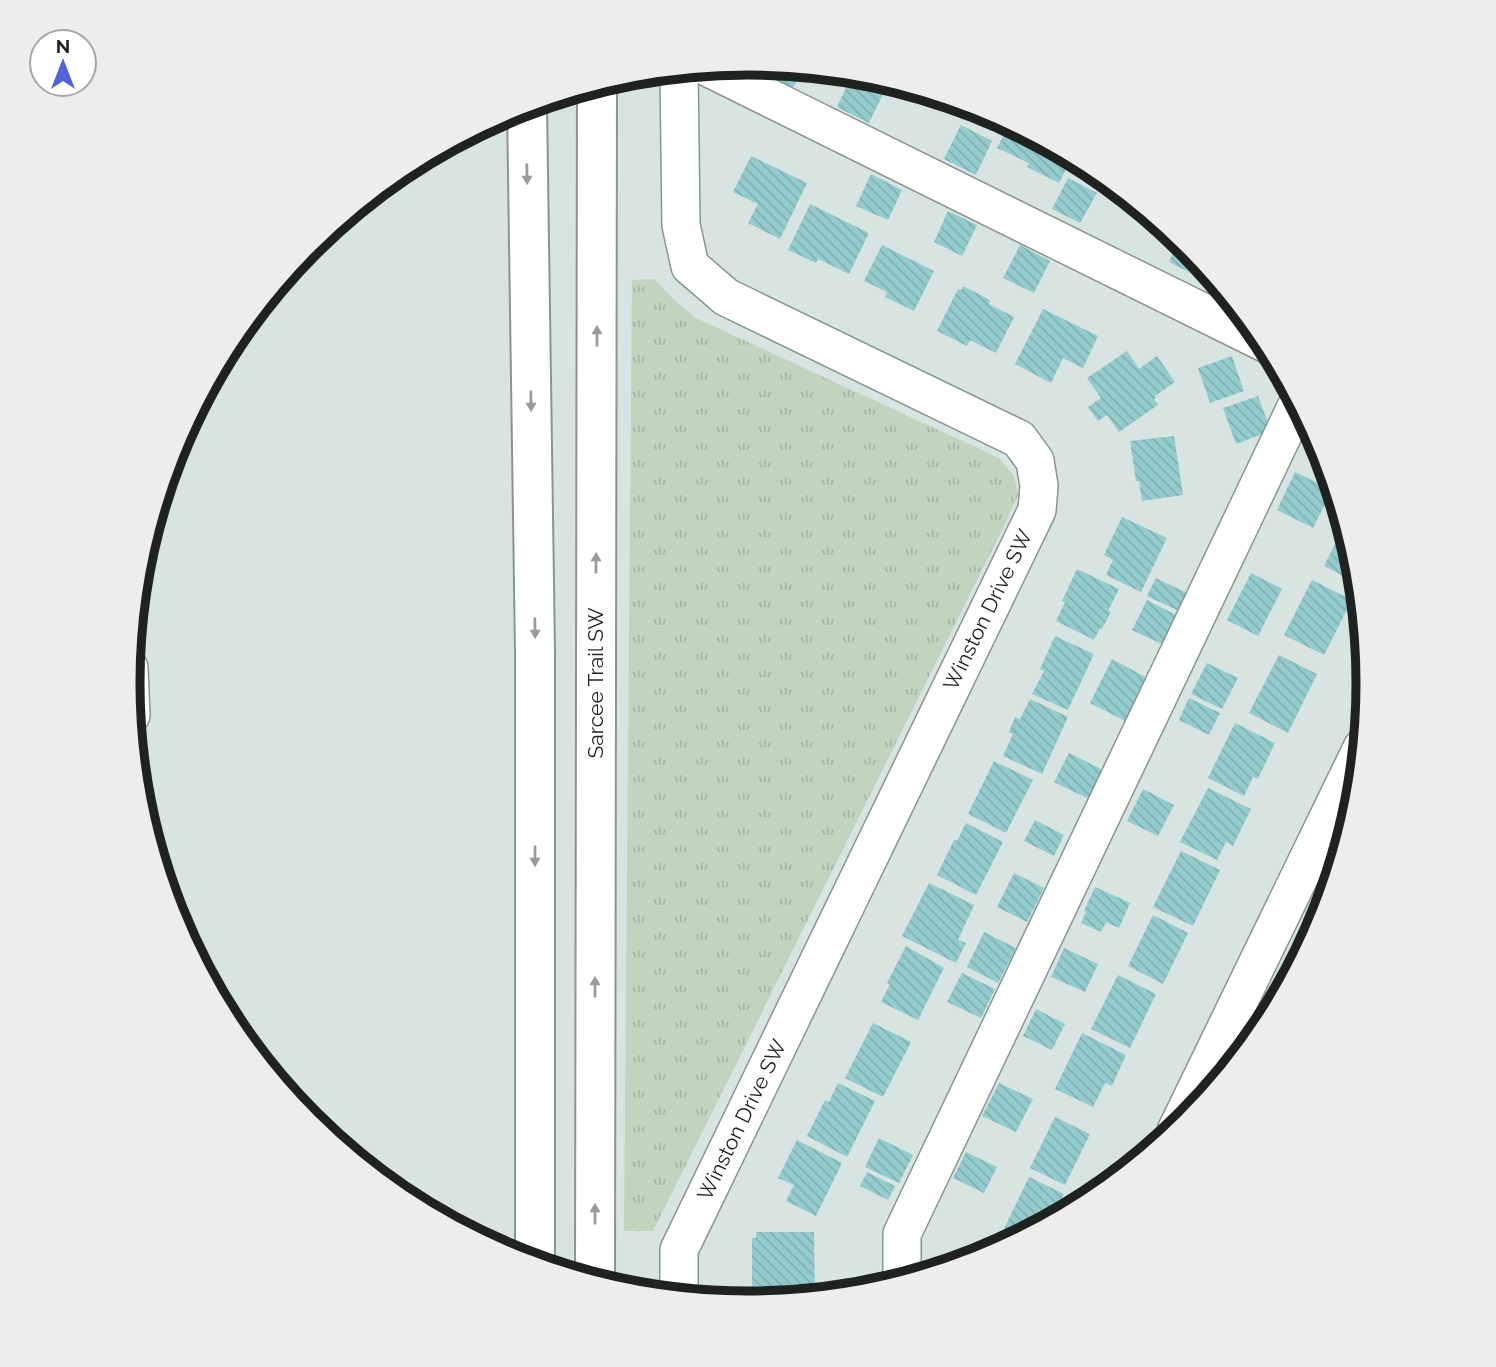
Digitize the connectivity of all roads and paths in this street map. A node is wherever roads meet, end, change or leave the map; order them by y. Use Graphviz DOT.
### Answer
graph roads {
  1 [pos="725,76"];
  2 [pos="679,79"];
  3 [pos="597,95"];
  4 [pos="527,117"];
  5 [pos="1246,334"];
  6 [pos="1293,413"];
  7 [pos="1349,774"];
  8 [pos="1191,1100"];
  9 [pos="534,1252"];
  10 [pos="595,1272"];
  11 [pos="902,1272"];
  12 [pos="679,1288"];
  1 -- 5 [label="street"];
  2 -- 12 [label="street, Winston Drive SW"];
  10 -- 3 [label="highway, Sarcee Trail SW, one-way"];
  4 -- 9 [label="highway, one-way"];
  6 -- 11 [label="street"];
  7 -- 8 [label="street"];
}
